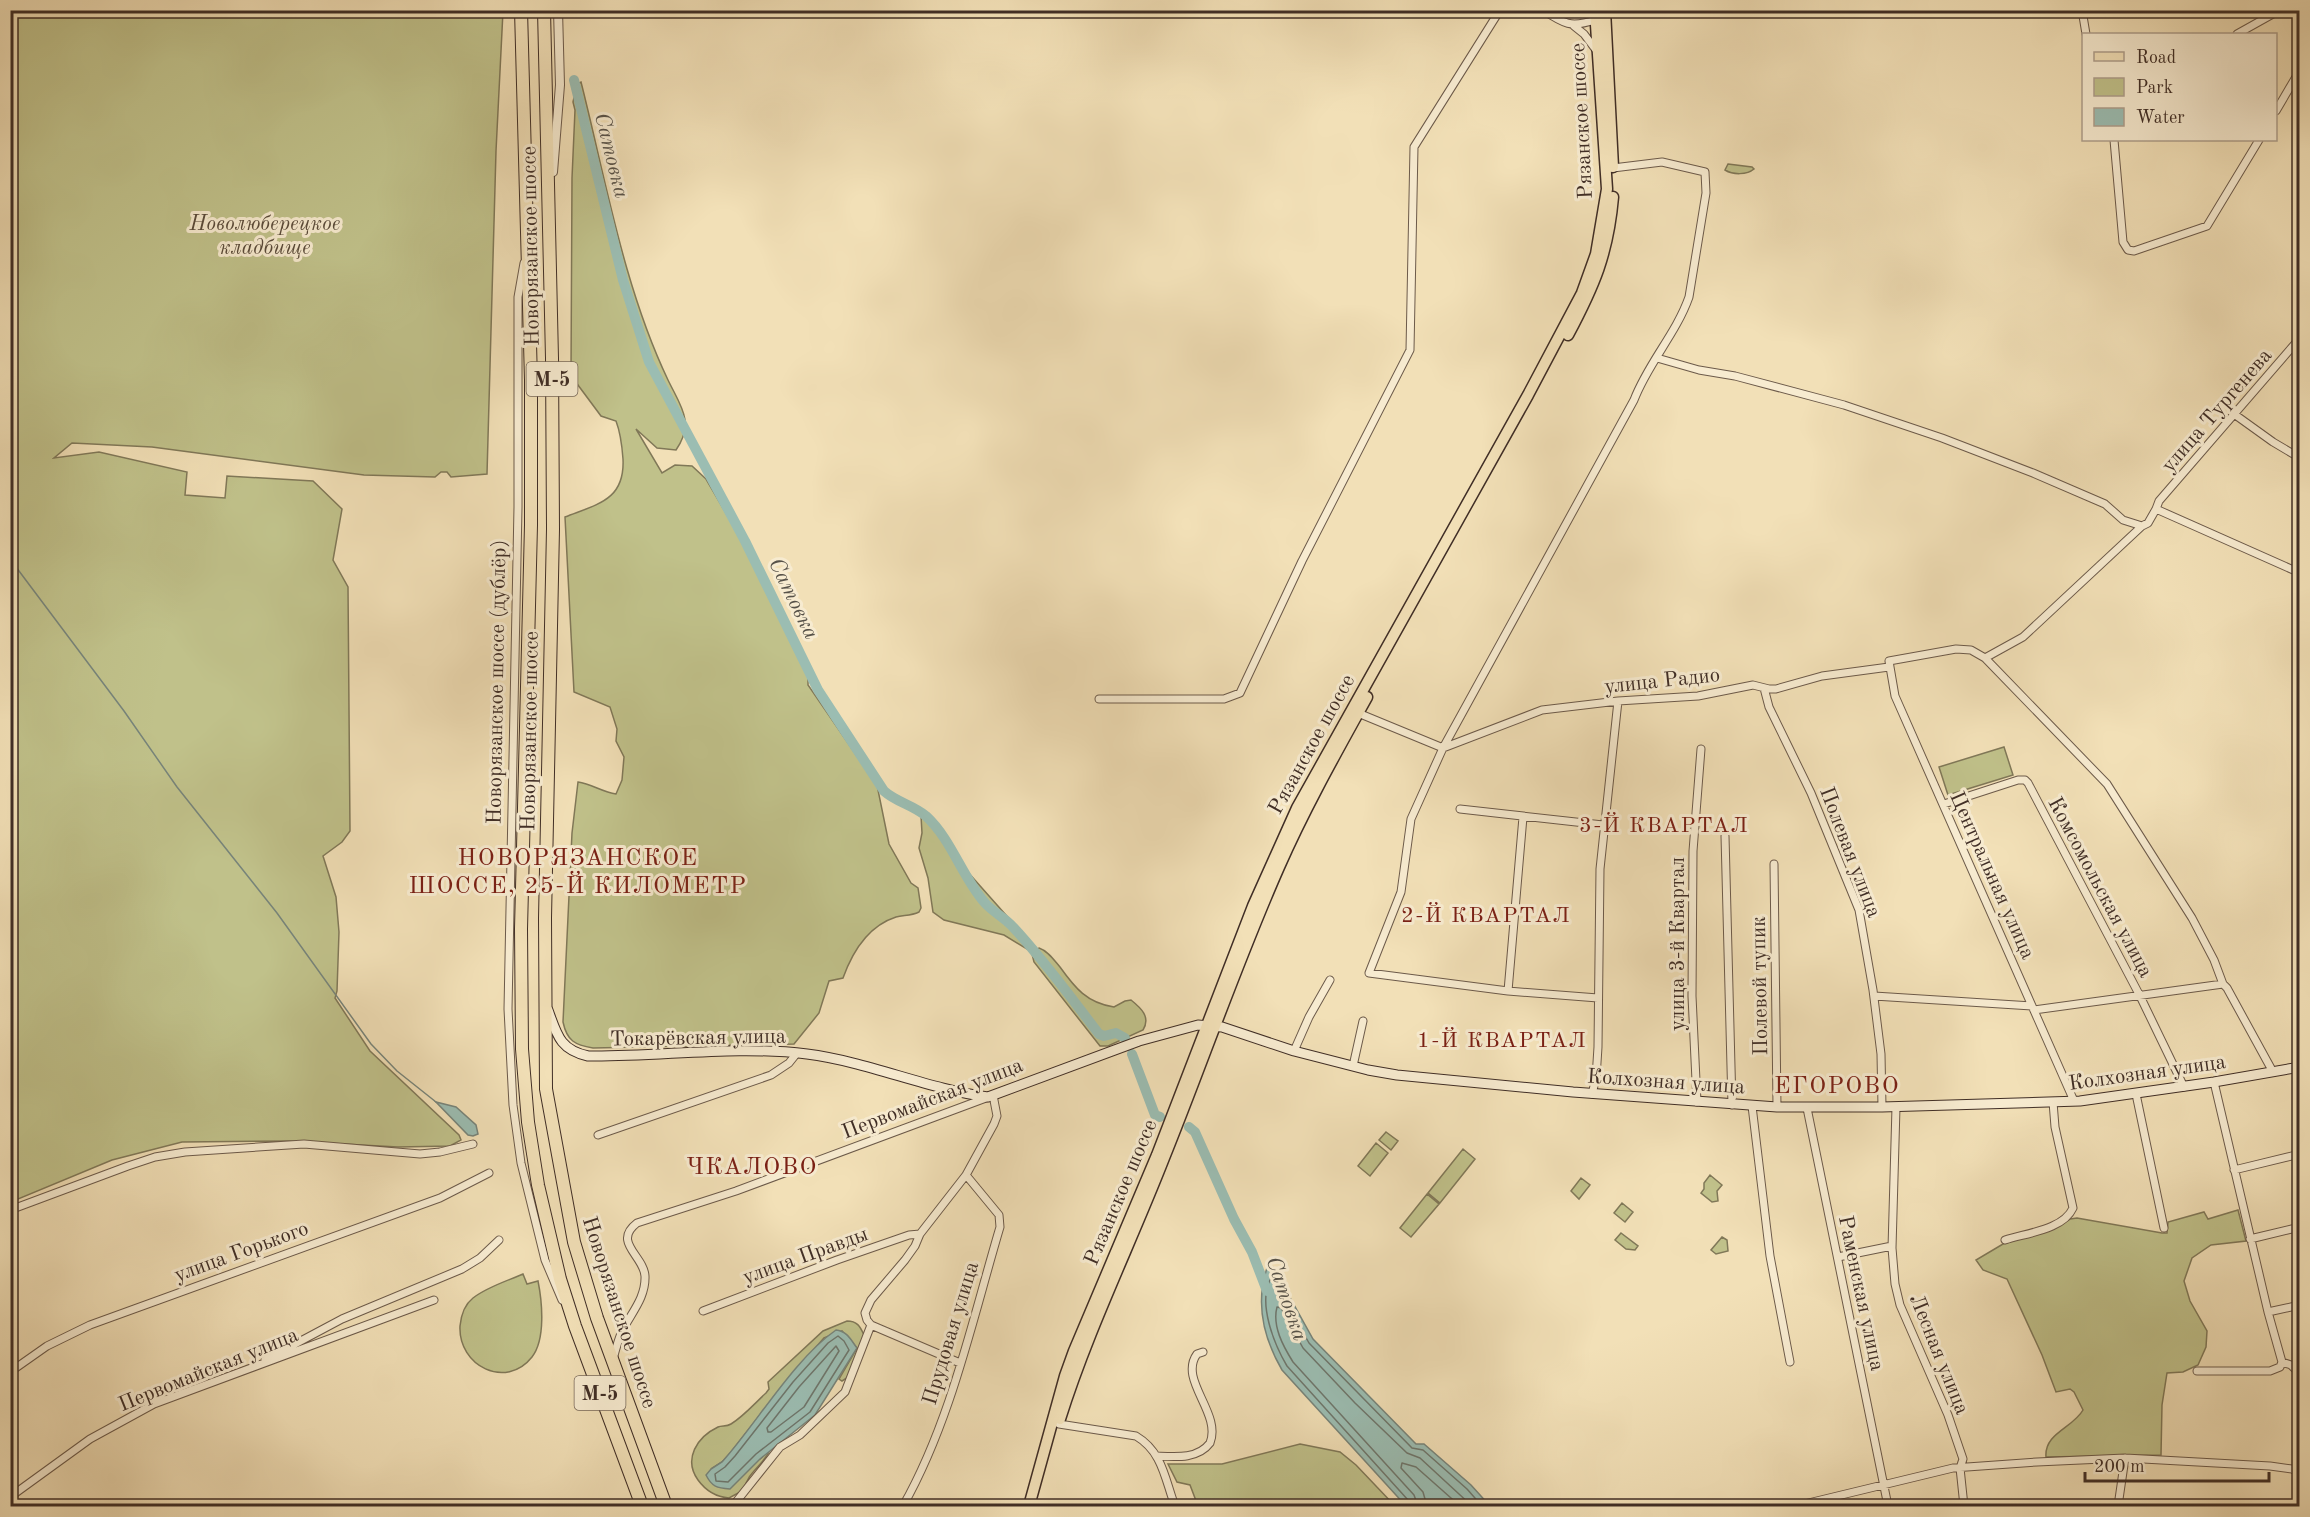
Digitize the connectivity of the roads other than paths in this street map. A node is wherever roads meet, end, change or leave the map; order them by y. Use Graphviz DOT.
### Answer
graph roads {
  1 [pos="521,10"];
  2 [pos="544,10"];
  3 [pos="558,10"];
  4 [pos="1500,10"];
  5 [pos="1543,10"];
  6 [pos="1552,10"];
  7 [pos="1604,10"];
  8 [pos="2082,10"];
  9 [pos="2280,10"];
  10 [pos="1595,15"];
  11 [pos="1555,18"];
  12 [pos="1574,26"];
  13 [pos="2086,33"];
  14 [pos="2239,33"];
  15 [pos="1597,52"];
  16 [pos="2300,70"];
  17 [pos="2277,109"];
  18 [pos="2114,141"];
  19 [pos="2258,141"];
  20 [pos="1613,168"];
  21 [pos="549,205"];
  22 [pos="2300,338"];
  23 [pos="1657,358"];
  24 [pos="2234,414"];
  25 [pos="2300,458"];
  26 [pos="2157,506"];
  27 [pos="2142,526"];
  28 [pos="2300,573"];
  29 [pos="1985,658"];
  30 [pos="1889,664"];
  31 [pos="1764,688"];
  32 [pos="1099,699"];
  33 [pos="1618,701"];
  34 [pos="1358,713"];
  35 [pos="1443,748"];
  36 [pos="1701,749"];
  37 [pos="1944,804"];
  38 [pos="1460,809"];
  39 [pos="1523,817"];
  40 [pos="1604,825"];
  41 [pos="1725,836"];
  42 [pos="1774,864"];
  43 [pos="1330,980"];
  44 [pos="2223,984"];
  45 [pos="1508,991"];
  46 [pos="1874,996"];
  47 [pos="2140,996"];
  48 [pos="1598,998"];
  49 [pos="544,1000"];
  50 [pos="2033,1008"];
  51 [pos="1363,1021"];
  52 [pos="1210,1025"];
  53 [pos="1294,1051"];
  54 [pos="797,1053"];
  55 [pos="1353,1066"];
  56 [pos="2300,1067"];
  57 [pos="2273,1072"];
  58 [pos="2214,1082"];
  59 [pos="2184,1087"];
  60 [pos="1592,1094"];
  61 [pos="2136,1094"];
  62 [pos="991,1096"];
  63 [pos="2074,1101"];
  64 [pos="1697,1102"];
  65 [pos="2053,1102"];
  66 [pos="1732,1105"];
  67 [pos="1752,1106"];
  68 [pos="1777,1107"];
  69 [pos="1882,1107"];
  70 [pos="1896,1107"];
  71 [pos="1807,1108"];
  72 [pos="598,1135"];
  73 [pos="473,1144"];
  74 [pos="2300,1154"];
  75 [pos="2234,1170"];
  76 [pos="489,1173"];
  77 [pos="966,1175"];
  78 [pos="10,1210"];
  79 [pos="2300,1227"];
  80 [pos="2164,1228"];
  81 [pos="920,1234"];
  82 [pos="2250,1239"];
  83 [pos="499,1240"];
  84 [pos="2005,1240"];
  85 [pos="1892,1246"];
  86 [pos="1838,1257"];
  87 [pos="434,1300"];
  88 [pos="2300,1305"];
  89 [pos="703,1311"];
  90 [pos="2268,1312"];
  91 [pos="871,1325"];
  92 [pos="1203,1352"];
  93 [pos="613,1362"];
  94 [pos="1790,1362"];
  95 [pos="2282,1362"];
  96 [pos="960,1363"];
  97 [pos="2197,1371"];
  98 [pos="10,1372"];
  99 [pos="244,1372"];
  100 [pos="2300,1374"];
  101 [pos="1059,1424"];
  102 [pos="1158,1456"];
  103 [pos="2125,1458"];
  104 [pos="1960,1468"];
  105 [pos="2300,1473"];
  106 [pos="1885,1484"];
  107 [pos="10,1497"];
  108 [pos="737,1504"];
  109 [pos="1813,1504"];
  110 [pos="642,1506"];
  111 [pos="666,1506"];
  112 [pos="903,1506"];
  113 [pos="1029,1506"];
  114 [pos="1037,1506"];
  115 [pos="1175,1506"];
  116 [pos="1796,1506"];
  117 [pos="1888,1506"];
  118 [pos="1964,1506"];
  119 [pos="2118,1506"];
  1 -- 110 [label="highway, Новорязанское шоссе / М-5"];
  2 -- 21 [label="highway, Новорязанское шоссе / М-5"];
  3 -- 21 [label="street"];
  4 -- 32 [label="street"];
  5 -- 11 [label="street"];
  6 -- 11 [label="street"];
  7 -- 10 [label="street"];
  7 -- 20 [label="main road, Рязанское шоссе"];
  8 -- 13 [label="street"];
  9 -- 14 [label="street"];
  10 -- 12 [label="street"];
  10 -- 15 [label="main road, Рязанское шоссе"];
  11 -- 12 [label="street"];
  12 -- 15 [label="street"];
  15 -- 52 [label="main road, Рязанское шоссе"];
  16 -- 17 [label="street"];
  18 -- 19 [label="street"];
  20 -- 23 [label="street"];
  20 -- 34 [label="main road, Рязанское шоссе"];
  21 -- 49 [label="highway, Новорязанское шоссе / М-5"];
  22 -- 24 [label="street, улица Тургенева"];
  23 -- 27 [label="street"];
  23 -- 35 [label="street"];
  24 -- 25 [label="street"];
  24 -- 26 [label="street, улица Тургенева"];
  26 -- 27 [label="street, улица Тургенева"];
  26 -- 28 [label="street"];
  27 -- 29 [label="street, улица Тургенева"];
  29 -- 30 [label="street, улица Радио"];
  29 -- 44 [label="street"];
  30 -- 31 [label="street, улица Радио"];
  30 -- 37 [label="street, Центральная улица"];
  31 -- 33 [label="street, улица Радио"];
  31 -- 46 [label="street, Полевая улица"];
  33 -- 35 [label="street, улица Радио"];
  33 -- 40 [label="street"];
  34 -- 35 [label="street"];
  34 -- 52 [label="main road, Рязанское шоссе"];
  35 -- 45 [label="street"];
  36 -- 64 [label="street, улица 3-й Квартал"];
  37 -- 47 [label="street, Комсомольская улица"];
  37 -- 50 [label="street, Центральная улица"];
  38 -- 39 [label="street"];
  39 -- 40 [label="street"];
  39 -- 45 [label="street"];
  40 -- 48 [label="street"];
  41 -- 66 [label="street"];
  42 -- 68 [label="street, Полевой тупик"];
  43 -- 53 [label="street"];
  44 -- 47 [label="street"];
  44 -- 57 [label="street"];
  45 -- 48 [label="street"];
  46 -- 50 [label="street"];
  46 -- 69 [label="street, Полевая улица"];
  47 -- 50 [label="street"];
  47 -- 59 [label="street, Комсомольская улица"];
  48 -- 60 [label="street"];
  49 -- 54 [label="main road, Токарёвская улица"];
  49 -- 93 [label="highway, Новорязанское шоссе / М-5"];
  50 -- 63 [label="street, Центральная улица"];
  51 -- 55 [label="street"];
  52 -- 53 [label="main road, Колхозная улица"];
  52 -- 62 [label="main road, Первомайская улица"];
  52 -- 101 [label="main road, Рязанское шоссе"];
  52 -- 113 [label="main road, Рязанское шоссе"];
  53 -- 55 [label="main road, Колхозная улица"];
  54 -- 62 [label="main road, Токарёвская улица"];
  54 -- 72 [label="street"];
  55 -- 60 [label="main road, Колхозная улица"];
  56 -- 57 [label="main road, Колхозная улица"];
  57 -- 58 [label="main road, Колхозная улица"];
  58 -- 59 [label="main road, Колхозная улица"];
  58 -- 75 [label="street"];
  59 -- 61 [label="main road, Колхозная улица"];
  60 -- 64 [label="main road, Колхозная улица"];
  61 -- 63 [label="main road, Колхозная улица"];
  61 -- 80 [label="street"];
  62 -- 77 [label="street"];
  62 -- 93 [label="street, Первомайская улица"];
  63 -- 65 [label="main road, Колхозная улица"];
  64 -- 66 [label="main road, Колхозная улица"];
  65 -- 70 [label="main road, Колхозная улица"];
  65 -- 84 [label="street"];
  66 -- 67 [label="main road, Колхозная улица"];
  67 -- 68 [label="main road, Колхозная улица"];
  67 -- 94 [label="street"];
  68 -- 71 [label="main road, Колхозная улица"];
  69 -- 70 [label="main road, Колхозная улица"];
  69 -- 71 [label="main road, Колхозная улица"];
  70 -- 85 [label="street, Лесная улица"];
  71 -- 86 [label="street, Раменская улица"];
  73 -- 78 [label="street"];
  74 -- 75 [label="street"];
  75 -- 82 [label="street"];
  76 -- 98 [label="street, улица Горького"];
  77 -- 81 [label="street"];
  77 -- 96 [label="street, Прудовая улица"];
  79 -- 82 [label="street"];
  81 -- 89 [label="street, улица Правды"];
  81 -- 91 [label="street"];
  82 -- 90 [label="street"];
  83 -- 99 [label="street"];
  85 -- 86 [label="street"];
  85 -- 104 [label="street, Лесная улица"];
  86 -- 106 [label="street, Раменская улица"];
  87 -- 99 [label="street, Первомайская улица"];
  88 -- 90 [label="street"];
  90 -- 95 [label="street"];
  91 -- 96 [label="street"];
  91 -- 108 [label="street"];
  92 -- 102 [label="street"];
  93 -- 111 [label="highway, Новорязанское шоссе / М-5"];
  95 -- 97 [label="street"];
  95 -- 100 [label="street"];
  96 -- 112 [label="street, Прудовая улица"];
  99 -- 107 [label="street, Первомайская улица"];
  101 -- 102 [label="street"];
  101 -- 114 [label="main road, Рязанское шоссе"];
  102 -- 115 [label="street"];
  103 -- 104 [label="street"];
  103 -- 105 [label="street"];
  103 -- 119 [label="street"];
  104 -- 106 [label="street"];
  104 -- 118 [label="street, Лесная улица"];
  106 -- 109 [label="street"];
  106 -- 117 [label="street, Раменская улица"];
  109 -- 116 [label="street"];
}
